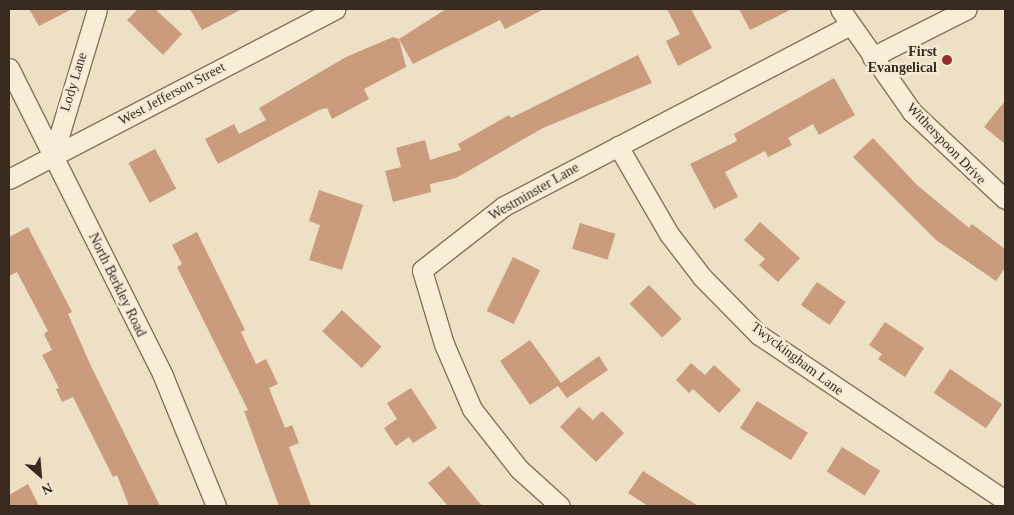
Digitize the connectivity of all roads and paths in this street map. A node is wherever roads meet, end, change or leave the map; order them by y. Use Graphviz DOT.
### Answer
graph roads {
  1 [pos="97,9"];
  2 [pos="335,9"];
  3 [pos="840,9"];
  4 [pos="967,9"];
  5 [pos="849,26"];
  6 [pos="872,57"];
  7 [pos="9,68"];
  8 [pos="618,146"];
  9 [pos="53,156"];
  10 [pos="9,179"];
  11 [pos="1005,199"];
  12 [pos="1005,500"];
  13 [pos="216,506"];
  14 [pos="560,506"];
  1 -- 9 [label="street, Lody Lane"];
  2 -- 9 [label="street, West Jefferson Street"];
  3 -- 5 [label="street, Witherspoon Drive"];
  4 -- 6 [label="street"];
  5 -- 6 [label="street, Witherspoon Drive"];
  5 -- 8 [label="street, Westminster Lane"];
  6 -- 11 [label="street, Witherspoon Drive"];
  7 -- 9 [label="street, North Berkley Road"];
  8 -- 12 [label="street, Twyckingham Lane"];
  8 -- 14 [label="street, Westminster Lane"];
  9 -- 10 [label="street, West Jefferson Street"];
  9 -- 13 [label="street, North Berkley Road"];
}
